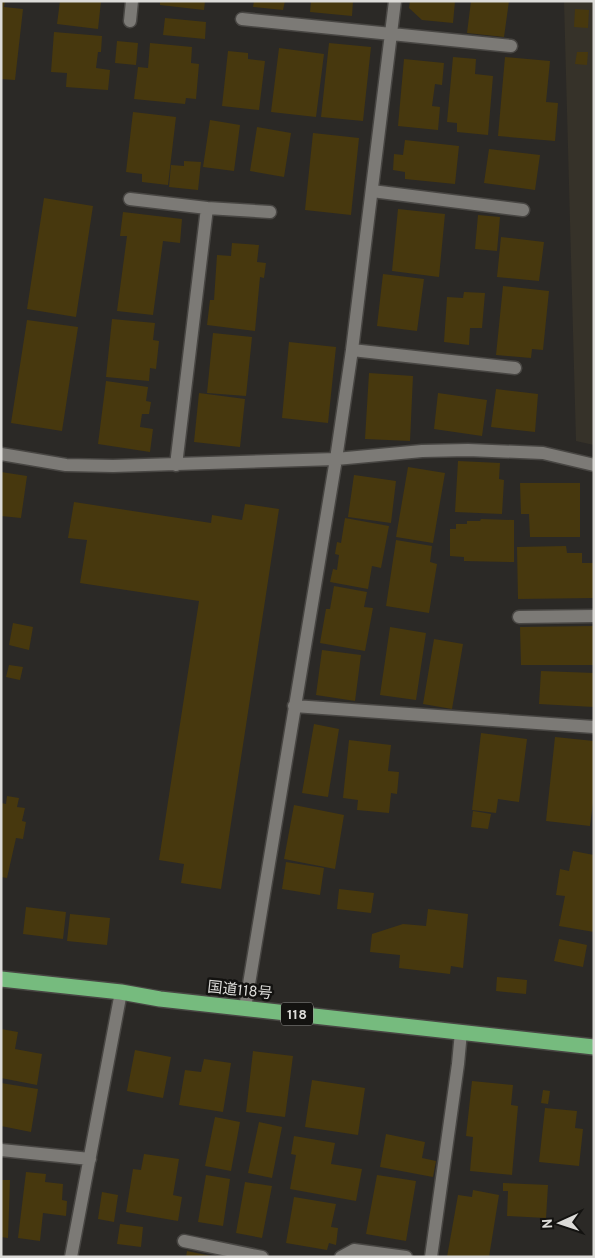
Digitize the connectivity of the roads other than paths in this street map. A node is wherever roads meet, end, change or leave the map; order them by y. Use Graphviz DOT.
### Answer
graph roads {
  1 [pos="132,1"];
  2 [pos="395,1"];
  3 [pos="242,19"];
  4 [pos="130,21"];
  5 [pos="391,34"];
  6 [pos="511,46"];
  7 [pos="372,191"];
  8 [pos="130,199"];
  9 [pos="207,208"];
  10 [pos="524,210"];
  11 [pos="270,212"];
  12 [pos="352,350"];
  13 [pos="515,368"];
  14 [pos="1,454"];
  15 [pos="336,460"];
  16 [pos="176,465"];
  17 [pos="594,465"];
  18 [pos="594,616"];
  19 [pos="519,617"];
  20 [pos="294,706"];
  21 [pos="594,727"];
  22 [pos="1,979"];
  23 [pos="120,992"];
  24 [pos="245,1008"];
  25 [pos="461,1032"];
  26 [pos="594,1047"];
  27 [pos="1,1150"];
  28 [pos="90,1159"];
  29 [pos="184,1241"];
  30 [pos="71,1257"];
  31 [pos="262,1257"];
  32 [pos="341,1257"];
  33 [pos="406,1257"];
  34 [pos="431,1257"];
  1 -- 4 [label="street"];
  2 -- 5 [label="street"];
  3 -- 5 [label="street"];
  5 -- 6 [label="street"];
  5 -- 7 [label="street"];
  7 -- 10 [label="street"];
  7 -- 12 [label="street"];
  8 -- 9 [label="street"];
  9 -- 11 [label="street"];
  9 -- 16 [label="street"];
  12 -- 13 [label="street"];
  12 -- 15 [label="street"];
  14 -- 16 [label="street"];
  15 -- 16 [label="street"];
  15 -- 17 [label="street"];
  15 -- 20 [label="street"];
  18 -- 19 [label="street"];
  20 -- 21 [label="street"];
  20 -- 24 [label="street"];
  22 -- 23 [label="highway, 国道118号 / 118"];
  23 -- 24 [label="highway, 国道118号 / 118"];
  23 -- 28 [label="street"];
  24 -- 25 [label="highway, 国道118号 / 118"];
  25 -- 26 [label="highway, 国道118号 / 118"];
  25 -- 34 [label="street"];
  27 -- 28 [label="street"];
  28 -- 30 [label="street"];
  29 -- 31 [label="street"];
  32 -- 33 [label="street"];
}
